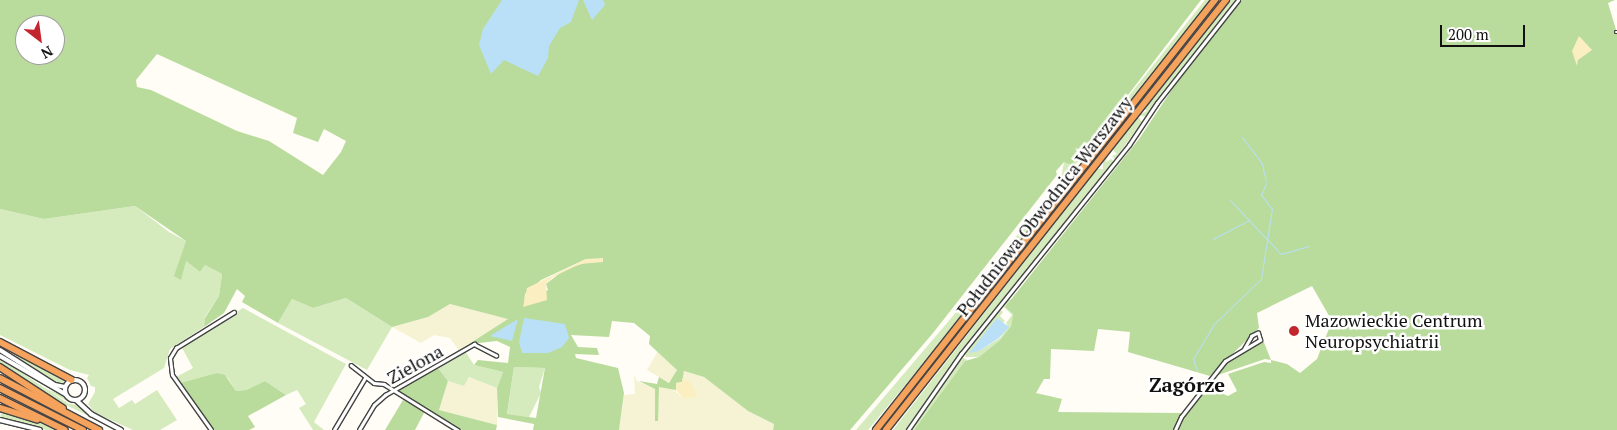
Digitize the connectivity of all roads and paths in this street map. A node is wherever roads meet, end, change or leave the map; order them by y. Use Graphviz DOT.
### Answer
graph roads {
  1 [pos="1215,0"];
  2 [pos="1226,0"];
  3 [pos="1238,0"];
  4 [pos="234,312"];
  5 [pos="0,342"];
  6 [pos="1245,348"];
  7 [pos="0,350"];
  8 [pos="496,355"];
  9 [pos="0,356"];
  10 [pos="351,365"];
  11 [pos="0,367"];
  12 [pos="0,378"];
  13 [pos="365,378"];
  14 [pos="72,380"];
  15 [pos="65,387"];
  16 [pos="0,388"];
  17 [pos="394,391"];
  18 [pos="66,394"];
  19 [pos="83,396"];
  20 [pos="0,398"];
  21 [pos="76,400"];
  22 [pos="1,408"];
  23 [pos="88,411"];
  24 [pos="74,417"];
  25 [pos="0,420"];
  26 [pos="58,426"];
  27 [pos="40,430"];
  28 [pos="66,430"];
  29 [pos="82,430"];
  30 [pos="100,430"];
  31 [pos="121,430"];
  32 [pos="211,430"];
  33 [pos="334,430"];
  34 [pos="359,430"];
  35 [pos="458,430"];
  36 [pos="876,430"];
  37 [pos="886,430"];
  38 [pos="908,430"];
  39 [pos="1175,430"];
  1 -- 36 [label="highway, Południowa Obwodnica Warszawy"];
  2 -- 37 [label="highway, Południowa Obwodnica Warszawy"];
  3 -- 38 [label="street"];
  4 -- 32 [label="street"];
  5 -- 14 [label="highway"];
  6 -- 6 [label="street"];
  6 -- 39 [label="street"];
  7 -- 15 [label="street"];
  8 -- 17 [label="street, Zielona"];
  9 -- 18 [label="street"];
  10 -- 13 [label="street"];
  11 -- 24 [label="highway"];
  12 -- 24 [label="highway"];
  13 -- 17 [label="street"];
  13 -- 33 [label="street"];
  14 -- 15 [label="street"];
  14 -- 19 [label="street"];
  15 -- 18 [label="street"];
  16 -- 29 [label="highway"];
  17 -- 34 [label="street, Zielona"];
  17 -- 35 [label="street"];
  18 -- 21 [label="street"];
  19 -- 21 [label="street"];
  19 -- 23 [label="street"];
  20 -- 26 [label="highway"];
  21 -- 23 [label="street"];
  22 -- 26 [label="highway"];
  23 -- 31 [label="street"];
  24 -- 30 [label="highway"];
  25 -- 27 [label="street"];
  26 -- 28 [label="highway"];
}
